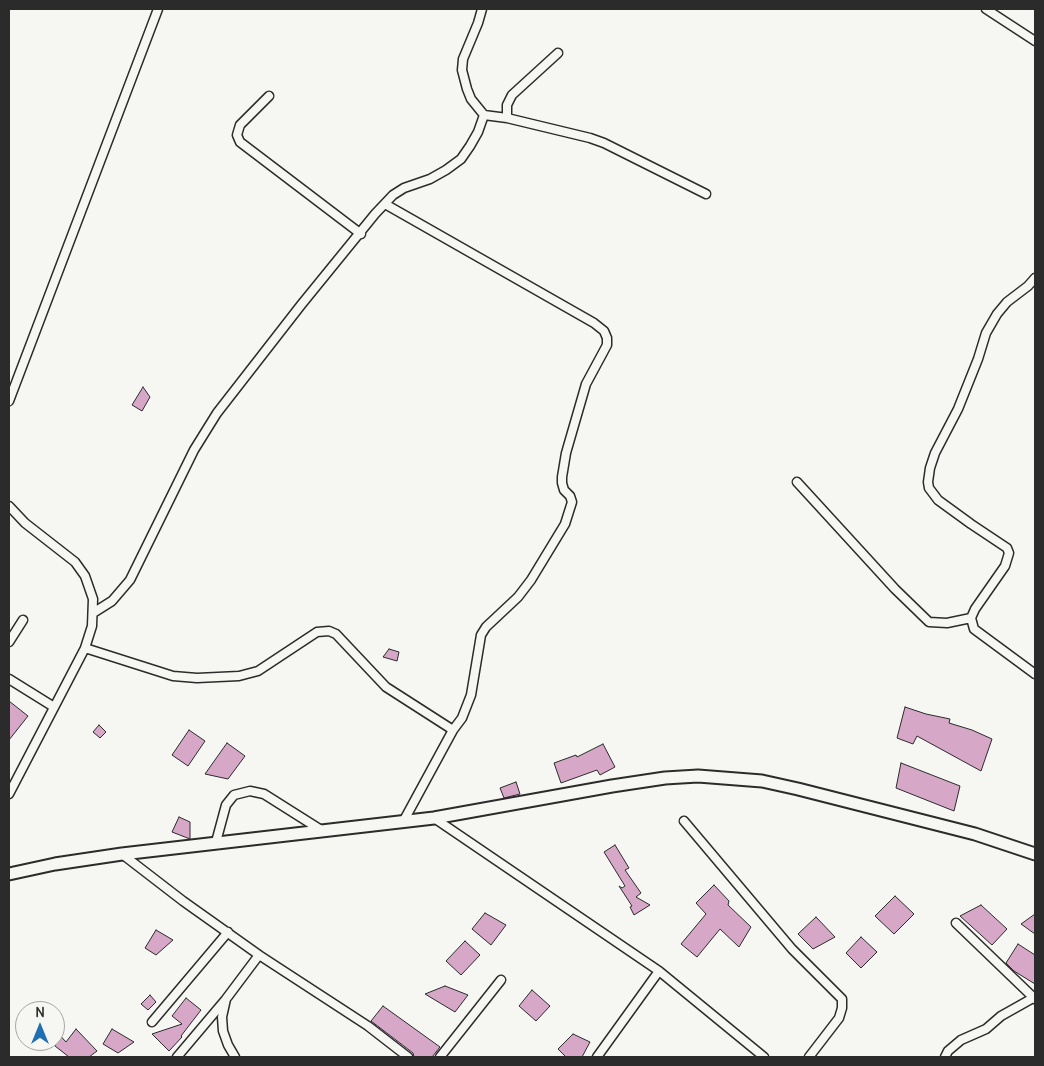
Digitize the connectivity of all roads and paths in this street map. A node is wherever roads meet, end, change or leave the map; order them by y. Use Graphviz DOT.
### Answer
graph roads {
  1 [pos="158,9"];
  2 [pos="482,9"];
  3 [pos="986,9"];
  4 [pos="1035,41"];
  5 [pos="558,53"];
  6 [pos="269,96"];
  7 [pos="484,115"];
  8 [pos="507,118"];
  9 [pos="706,194"];
  10 [pos="385,204"];
  11 [pos="361,234"];
  12 [pos="1035,278"];
  13 [pos="11,385"];
  14 [pos="9,401"];
  15 [pos="796,482"];
  16 [pos="9,506"];
  17 [pos="93,613"];
  18 [pos="971,618"];
  19 [pos="23,620"];
  20 [pos="9,642"];
  21 [pos="85,648"];
  22 [pos="1035,674"];
  23 [pos="9,679"];
  24 [pos="54,708"];
  25 [pos="453,730"];
  26 [pos="9,794"];
  27 [pos="434,818"];
  28 [pos="684,821"];
  29 [pos="403,822"];
  30 [pos="321,830"];
  31 [pos="216,842"];
  32 [pos="122,854"];
  33 [pos="1035,854"];
  34 [pos="9,874"];
  35 [pos="956,923"];
  36 [pos="228,932"];
  37 [pos="259,954"];
  38 [pos="659,971"];
  39 [pos="501,980"];
  40 [pos="226,998"];
  41 [pos="1034,998"];
  42 [pos="152,1022"];
  43 [pos="177,1057"];
  44 [pos="236,1057"];
  45 [pos="408,1057"];
  46 [pos="440,1057"];
  47 [pos="597,1057"];
  48 [pos="764,1057"];
  49 [pos="809,1057"];
  50 [pos="945,1057"];
  1 -- 13 [label="street"];
  2 -- 7 [label="street"];
  3 -- 4 [label="street"];
  5 -- 8 [label="street"];
  6 -- 11 [label="street"];
  7 -- 8 [label="street"];
  7 -- 10 [label="street"];
  8 -- 9 [label="street"];
  10 -- 11 [label="street"];
  10 -- 25 [label="street"];
  11 -- 17 [label="street"];
  12 -- 18 [label="street"];
  13 -- 14 [label="street"];
  15 -- 18 [label="street"];
  16 -- 17 [label="street"];
  17 -- 21 [label="street"];
  18 -- 22 [label="street"];
  19 -- 20 [label="street"];
  21 -- 24 [label="street"];
  21 -- 25 [label="street"];
  23 -- 24 [label="street"];
  24 -- 26 [label="street"];
  25 -- 29 [label="street"];
  27 -- 29 [label="main road"];
  27 -- 33 [label="main road"];
  27 -- 38 [label="street"];
  28 -- 49 [label="street"];
  29 -- 30 [label="main road"];
  30 -- 31 [label="main road"];
  30 -- 31 [label="street"];
  31 -- 32 [label="main road"];
  32 -- 34 [label="main road"];
  32 -- 36 [label="street"];
  35 -- 41 [label="street"];
  36 -- 37 [label="street"];
  36 -- 42 [label="street"];
  37 -- 40 [label="street"];
  37 -- 45 [label="street"];
  38 -- 47 [label="street"];
  38 -- 48 [label="street"];
  39 -- 46 [label="street"];
  40 -- 43 [label="street"];
  40 -- 44 [label="street"];
  41 -- 50 [label="street"];
}
